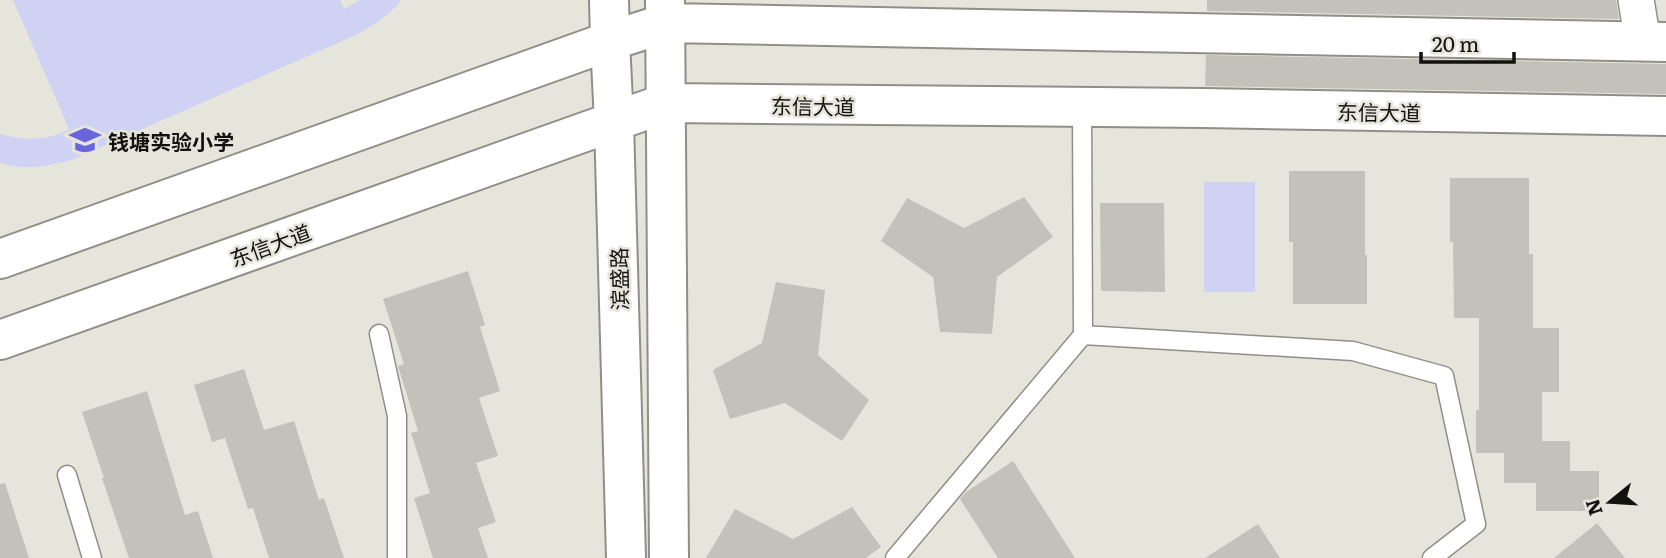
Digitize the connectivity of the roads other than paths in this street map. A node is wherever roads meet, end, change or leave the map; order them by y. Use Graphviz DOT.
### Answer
graph roads {
  1 [pos="609,0"];
  2 [pos="1636,0"];
  3 [pos="665,12"];
  4 [pos="610,41"];
  5 [pos="1655,42"];
  6 [pos="666,103"];
  7 [pos="1082,107"];
  8 [pos="1666,116"];
  9 [pos="614,122"];
  10 [pos="0,260"];
  11 [pos="379,334"];
  12 [pos="1083,335"];
  13 [pos="0,340"];
  14 [pos="67,475"];
  15 [pos="92,558"];
  16 [pos="397,558"];
  17 [pos="626,558"];
  18 [pos="669,558"];
  19 [pos="895,558"];
  20 [pos="1432,558"];
  1 -- 4 [label="main road, 滨盛路"];
  2 -- 5 [label="street"];
  3 -- 4 [label="main road"];
  3 -- 5 [label="main road"];
  3 -- 6 [label="main road"];
  4 -- 9 [label="main road, 滨盛路"];
  4 -- 10 [label="main road"];
  6 -- 7 [label="main road, 东信大道"];
  6 -- 9 [label="main road, 东信大道"];
  6 -- 18 [label="main road"];
  7 -- 8 [label="main road, 东信大道"];
  7 -- 12 [label="lane"];
  9 -- 13 [label="main road, 东信大道"];
  9 -- 17 [label="main road, 滨盛路"];
  11 -- 16 [label="lane"];
  12 -- 19 [label="lane"];
  12 -- 20 [label="lane"];
  14 -- 15 [label="lane"];
}
